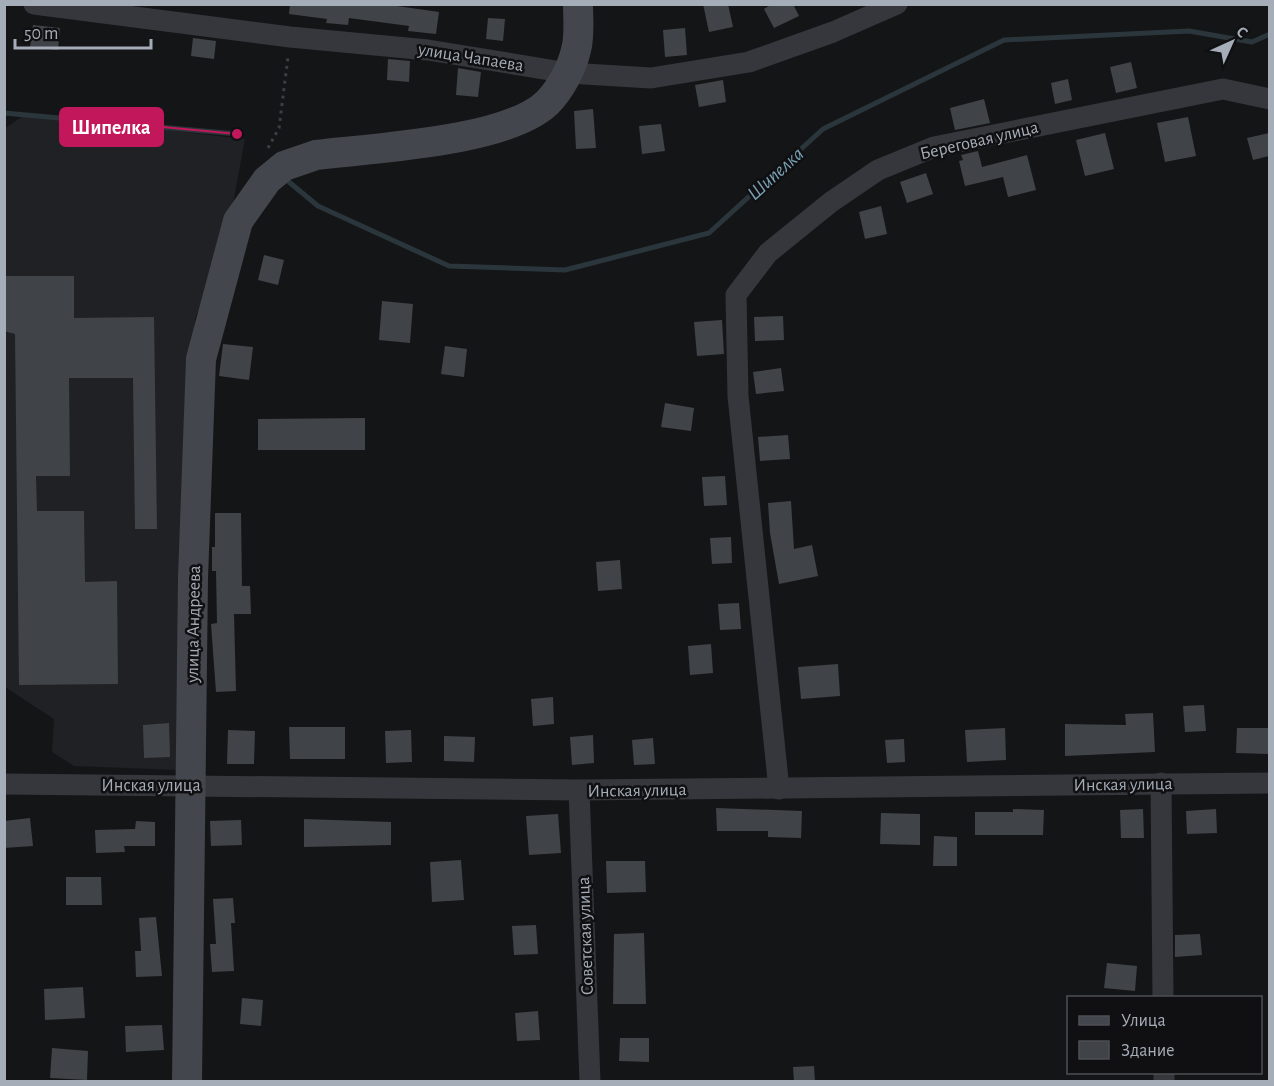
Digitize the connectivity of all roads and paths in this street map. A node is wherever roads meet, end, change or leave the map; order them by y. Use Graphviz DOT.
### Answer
graph roads {
  1 [pos="34,4"];
  2 [pos="578,4"];
  3 [pos="897,4"];
  4 [pos="290,37"];
  5 [pos="568,73"];
  6 [pos="1269,99"];
  7 [pos="279,128"];
  8 [pos="1161,783"];
  9 [pos="1269,783"];
  10 [pos="4,784"];
  11 [pos="190,785"];
  12 [pos="779,789"];
  13 [pos="579,790"];
  14 [pos="1163,996"];
  15 [pos="188,1082"];
  16 [pos="590,1082"];
  1 -- 4 [label="street, улица Чапаева"];
  2 -- 5 [label="street"];
  3 -- 5 [label="street, улица Чапаева"];
  4 -- 5 [label="street, улица Чапаева"];
  4 -- 7 [label="path"];
  5 -- 11 [label="street, улица Андреева"];
  6 -- 12 [label="street, Береговая улица"];
  8 -- 9 [label="street, Инская улица"];
  8 -- 12 [label="street, Инская улица"];
  8 -- 14 [label="street"];
  10 -- 11 [label="street, Инская улица"];
  11 -- 13 [label="street, Инская улица"];
  11 -- 15 [label="street, улица Андреева"];
  12 -- 13 [label="street, Инская улица"];
  13 -- 16 [label="street, Советская улица"];
}
